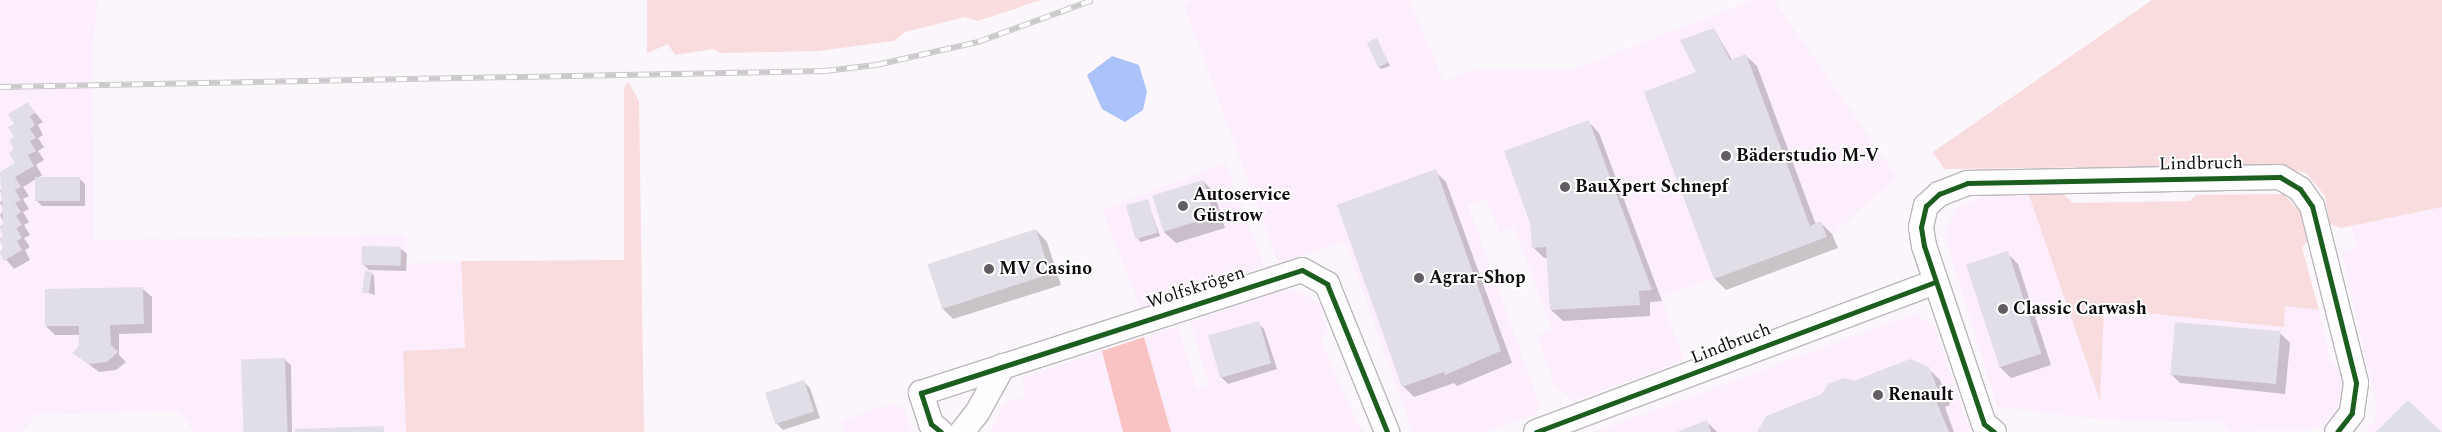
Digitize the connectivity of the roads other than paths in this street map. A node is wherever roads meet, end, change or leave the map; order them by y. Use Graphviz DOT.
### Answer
graph roads {
  1 [pos="1936,282"];
  2 [pos="1003,366"];
  3 [pos="941,432"];
  4 [pos="962,432"];
  5 [pos="1387,432"];
  6 [pos="1536,432"];
  7 [pos="1994,432"];
  8 [pos="2337,432"];
  1 -- 6 [label="street, Lindbruch"];
  1 -- 7 [label="street, Lindbruch"];
  1 -- 8 [label="street, Lindbruch"];
  2 -- 3 [label="street, Wolfskrögen"];
  2 -- 4 [label="street"];
  2 -- 5 [label="street, Wolfskrögen"];
}
